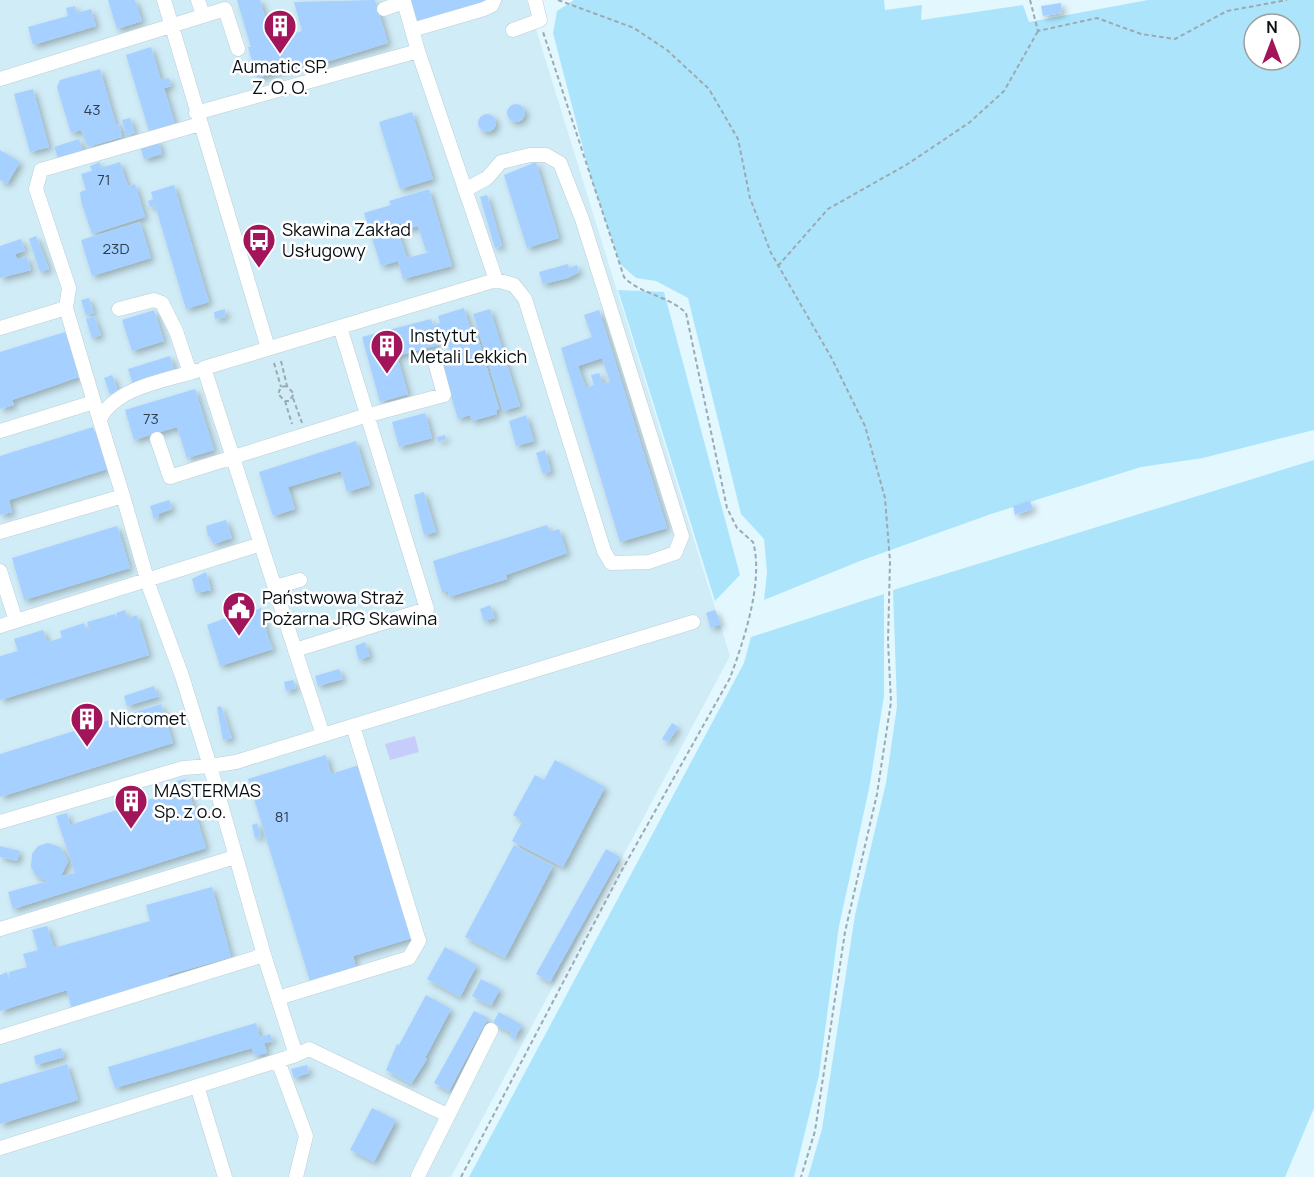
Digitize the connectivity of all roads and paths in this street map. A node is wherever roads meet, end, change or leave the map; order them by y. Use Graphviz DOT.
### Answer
graph roads {
  1 [pos="164,0"];
  2 [pos="198,0"];
  3 [pos="494,0"];
  4 [pos="535,0"];
  5 [pos="558,0"];
  6 [pos="1030,0"];
  7 [pos="1287,0"];
  8 [pos="384,9"];
  9 [pos="202,15"];
  10 [pos="540,20"];
  11 [pos="171,24"];
  12 [pos="412,30"];
  13 [pos="513,30"];
  14 [pos="1038,32"];
  15 [pos="238,49"];
  16 [pos="418,51"];
  17 [pos="0,79"];
  18 [pos="198,119"];
  19 [pos="465,190"];
  20 [pos="778,266"];
  21 [pos="496,280"];
  22 [pos="66,308"];
  23 [pos="119,309"];
  24 [pos="340,327"];
  25 [pos="0,328"];
  26 [pos="268,348"];
  27 [pos="434,358"];
  28 [pos="281,361"];
  29 [pos="274,363"];
  30 [pos="204,368"];
  31 [pos="189,373"];
  32 [pos="287,386"];
  33 [pos="281,387"];
  34 [pos="293,398"];
  35 [pos="285,401"];
  36 [pos="94,402"];
  37 [pos="366,416"];
  38 [pos="100,419"];
  39 [pos="0,431"];
  40 [pos="301,435"];
  41 [pos="157,438"];
  42 [pos="233,456"];
  43 [pos="123,496"];
  44 [pos="0,532"];
  45 [pos="261,544"];
  46 [pos="0,571"];
  47 [pos="300,580"];
  48 [pos="149,581"];
  49 [pos="275,587"];
  50 [pos="16,621"];
  51 [pos="693,622"];
  52 [pos="0,626"];
  53 [pos="295,650"];
  54 [pos="353,726"];
  55 [pos="323,735"];
  56 [pos="210,766"];
  57 [pos="0,822"];
  58 [pos="235,857"];
  59 [pos="0,929"];
  60 [pos="264,955"];
  61 [pos="278,999"];
  62 [pos="490,1030"];
  63 [pos="0,1037"];
  64 [pos="296,1055"];
  65 [pos="278,1061"];
  66 [pos="197,1086"];
  67 [pos="447,1115"];
  68 [pos="0,1148"];
  69 [pos="418,1176"];
  70 [pos="225,1177"];
  71 [pos="296,1177"];
  72 [pos="461,1177"];
  73 [pos="801,1177"];
  1 -- 11 [label="street"];
  2 -- 9 [label="street"];
  3 -- 12 [label="street"];
  4 -- 10 [label="street"];
  5 -- 20 [label="path"];
  6 -- 14 [label="path"];
  7 -- 14 [label="path"];
  8 -- 12 [label="street"];
  9 -- 11 [label="street"];
  9 -- 15 [label="street"];
  10 -- 13 [label="street"];
  10 -- 72 [label="path"];
  11 -- 17 [label="street"];
  11 -- 18 [label="street"];
  12 -- 16 [label="street"];
  14 -- 20 [label="path"];
  16 -- 18 [label="street"];
  16 -- 19 [label="street"];
  18 -- 22 [label="street"];
  18 -- 26 [label="street"];
  19 -- 21 [label="street"];
  19 -- 21 [label="street"];
  20 -- 73 [label="path"];
  21 -- 24 [label="street"];
  22 -- 25 [label="street"];
  22 -- 36 [label="street"];
  23 -- 31 [label="street"];
  24 -- 26 [label="street"];
  24 -- 37 [label="street"];
  26 -- 30 [label="street"];
  27 -- 37 [label="street"];
  28 -- 32 [label="path"];
  29 -- 33 [label="path"];
  30 -- 31 [label="street"];
  30 -- 42 [label="street"];
  31 -- 38 [label="street"];
  32 -- 33 [label="path"];
  32 -- 34 [label="path"];
  33 -- 35 [label="path"];
  34 -- 35 [label="path"];
  34 -- 40 [label="path"];
  35 -- 40 [label="path"];
  36 -- 38 [label="street"];
  36 -- 39 [label="street"];
  37 -- 40 [label="street"];
  37 -- 53 [label="street"];
  38 -- 43 [label="street"];
  40 -- 42 [label="street"];
  41 -- 42 [label="street"];
  42 -- 45 [label="street"];
  43 -- 44 [label="street"];
  43 -- 48 [label="street"];
  45 -- 48 [label="street"];
  45 -- 49 [label="street"];
  46 -- 50 [label="street"];
  47 -- 49 [label="street"];
  48 -- 50 [label="street"];
  48 -- 56 [label="street"];
  49 -- 53 [label="street"];
  50 -- 52 [label="street"];
  51 -- 54 [label="street"];
  53 -- 55 [label="street"];
  54 -- 55 [label="street"];
  54 -- 61 [label="street"];
  55 -- 56 [label="street"];
  56 -- 57 [label="street"];
  56 -- 58 [label="street"];
  58 -- 59 [label="street"];
  58 -- 60 [label="street"];
  60 -- 61 [label="street"];
  60 -- 63 [label="street"];
  61 -- 64 [label="street"];
  62 -- 67 [label="street"];
  64 -- 65 [label="street"];
  64 -- 67 [label="street"];
  65 -- 66 [label="street"];
  65 -- 71 [label="street"];
  66 -- 68 [label="street"];
  66 -- 70 [label="street"];
  67 -- 69 [label="street"];
}
